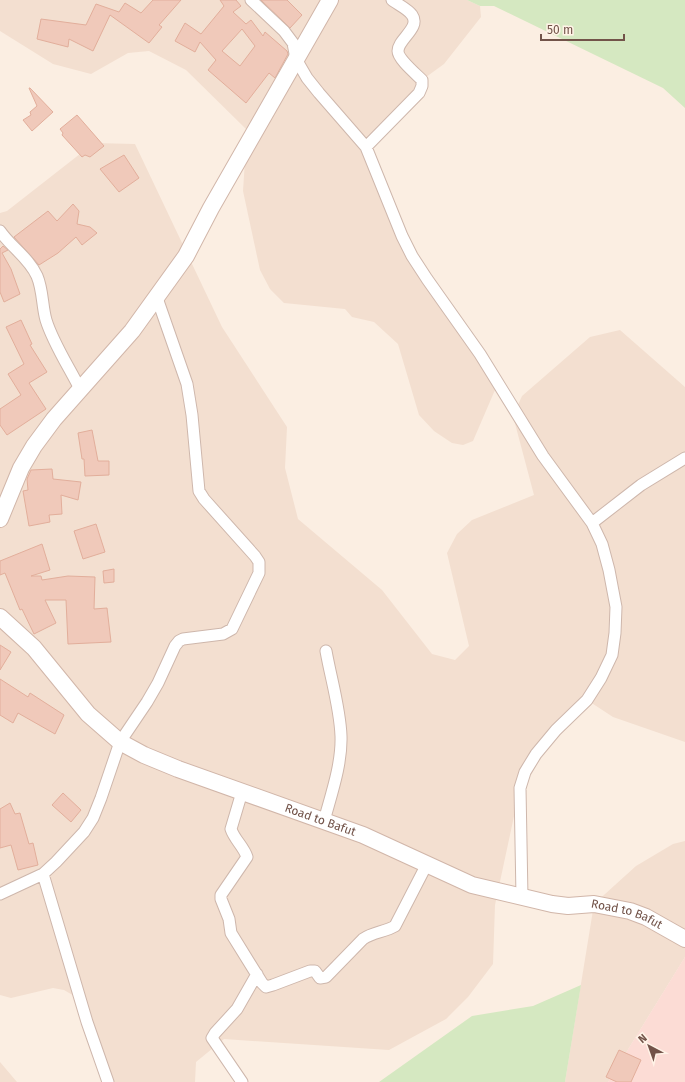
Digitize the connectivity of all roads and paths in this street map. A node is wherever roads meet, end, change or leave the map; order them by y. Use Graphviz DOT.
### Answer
graph roads {
  1 [pos="251,0"];
  2 [pos="330,0"];
  3 [pos="392,0"];
  4 [pos="296,60"];
  5 [pos="366,147"];
  6 [pos="0,231"];
  7 [pos="157,298"];
  8 [pos="80,389"];
  9 [pos="685,458"];
  10 [pos="0,519"];
  11 [pos="592,523"];
  12 [pos="0,617"];
  13 [pos="326,651"];
  14 [pos="120,742"];
  15 [pos="242,792"];
  16 [pos="324,821"];
  17 [pos="427,864"];
  18 [pos="43,874"];
  19 [pos="0,894"];
  20 [pos="522,897"];
  21 [pos="685,939"];
  22 [pos="257,974"];
  23 [pos="108,1082"];
  24 [pos="242,1082"];
  1 -- 4 [label="street"];
  2 -- 4 [label="street"];
  3 -- 5 [label="street"];
  4 -- 5 [label="street"];
  4 -- 7 [label="street"];
  5 -- 11 [label="street"];
  6 -- 8 [label="street"];
  7 -- 8 [label="street"];
  7 -- 14 [label="street"];
  8 -- 10 [label="street"];
  9 -- 11 [label="street"];
  11 -- 20 [label="street"];
  12 -- 14 [label="street, Road to Bafut"];
  13 -- 16 [label="street"];
  14 -- 15 [label="street, Road to Bafut"];
  14 -- 18 [label="street"];
  15 -- 16 [label="street, Road to Bafut"];
  15 -- 22 [label="street"];
  16 -- 17 [label="street, Road to Bafut"];
  17 -- 20 [label="street, Road to Bafut"];
  17 -- 22 [label="street"];
  18 -- 19 [label="street"];
  18 -- 23 [label="street"];
  20 -- 21 [label="street, Road to Bafut"];
  22 -- 24 [label="street"];
}
